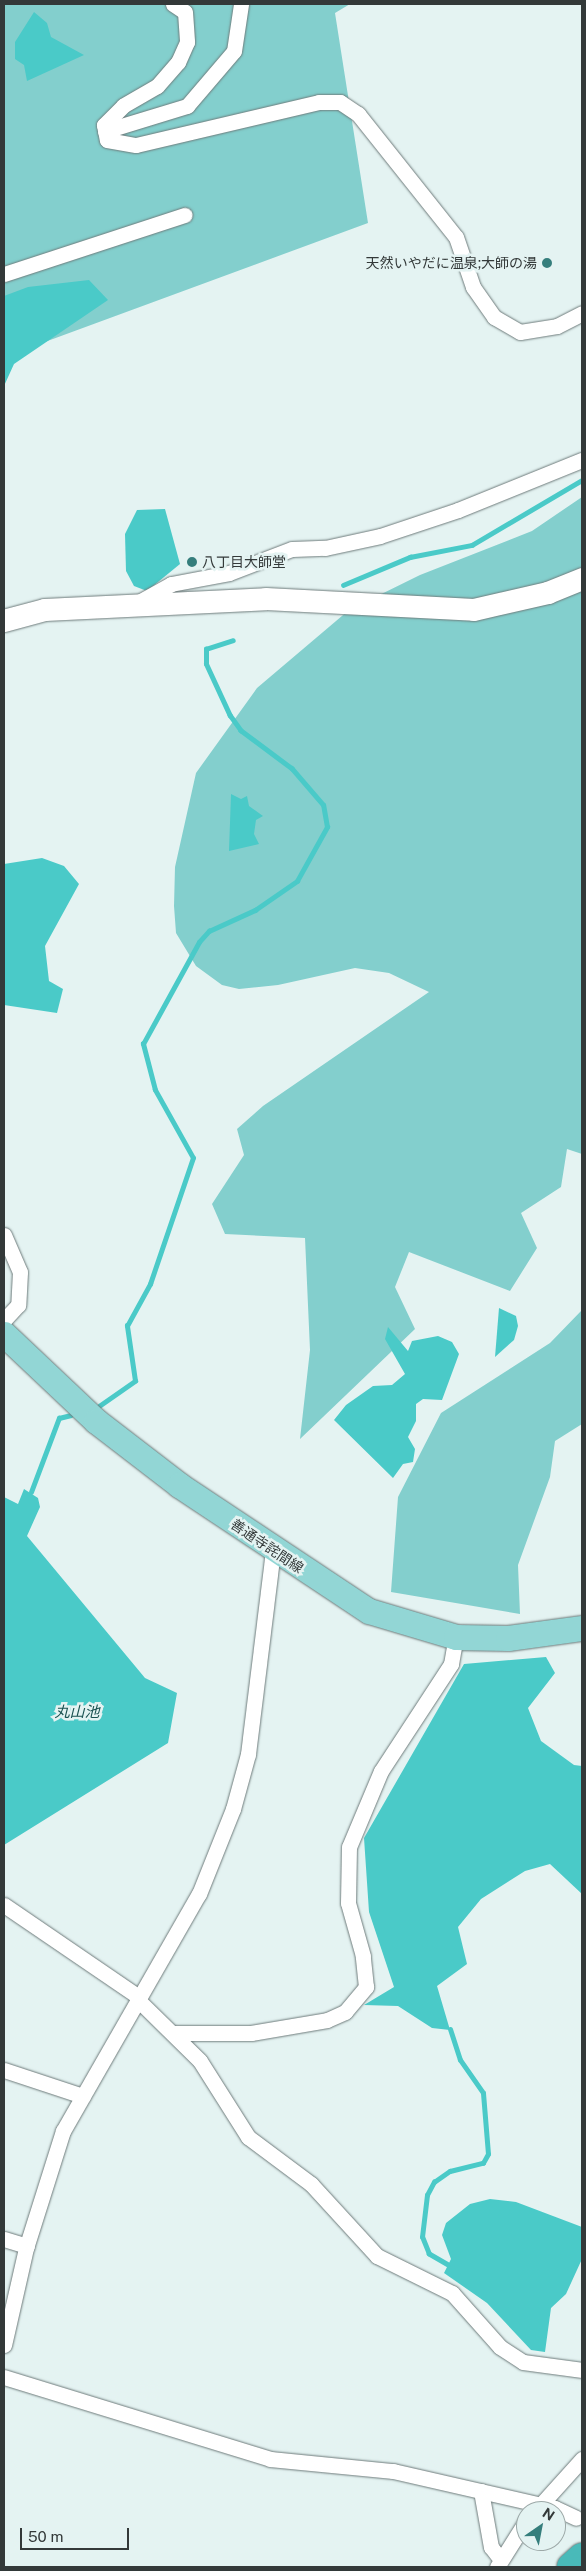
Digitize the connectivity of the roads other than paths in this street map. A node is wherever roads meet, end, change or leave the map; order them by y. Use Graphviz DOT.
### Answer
graph roads {
  1 [pos="173,4"];
  2 [pos="241,4"];
  3 [pos="105,130"];
  4 [pos="185,215"];
  5 [pos="4,274"];
  6 [pos="582,313"];
  7 [pos="582,460"];
  8 [pos="582,579"];
  9 [pos="136,603"];
  10 [pos="4,621"];
  11 [pos="4,1235"];
  12 [pos="4,1320"];
  13 [pos="4,1334"];
  14 [pos="273,1551"];
  15 [pos="582,1628"];
  16 [pos="456,1637"];
  17 [pos="4,1904"];
  18 [pos="138,1998"];
  19 [pos="174,2034"];
  20 [pos="4,2070"];
  21 [pos="83,2096"];
  22 [pos="4,2239"];
  23 [pos="27,2246"];
  24 [pos="4,2345"];
  25 [pos="582,2370"];
  26 [pos="4,2377"];
  27 [pos="582,2459"];
  28 [pos="481,2491"];
  29 [pos="543,2501"];
  30 [pos="516,2502"];
  31 [pos="566,2515"];
  32 [pos="576,2518"];
  33 [pos="516,2538"];
  34 [pos="582,2557"];
  35 [pos="499,2564"];
  36 [pos="571,2567"];
  1 -- 3 [label="street"];
  2 -- 3 [label="street"];
  3 -- 6 [label="street"];
  4 -- 5 [label="street"];
  7 -- 9 [label="street"];
  8 -- 9 [label="street"];
  9 -- 10 [label="street"];
  11 -- 12 [label="street"];
  13 -- 14 [label="main road, 善通寺詫間線"];
  14 -- 16 [label="main road, 善通寺詫間線"];
  14 -- 18 [label="street"];
  15 -- 16 [label="main road, 善通寺詫間線"];
  16 -- 19 [label="street"];
  17 -- 18 [label="street"];
  18 -- 19 [label="street"];
  18 -- 21 [label="street"];
  19 -- 25 [label="street"];
  20 -- 21 [label="street"];
  21 -- 23 [label="street"];
  22 -- 23 [label="street"];
  23 -- 24 [label="street"];
  26 -- 28 [label="street"];
  27 -- 29 [label="street"];
  28 -- 30 [label="street"];
  28 -- 35 [label="street"];
  31 -- 32 [label="street"];
  33 -- 35 [label="street"];
  34 -- 36 [label="highway"];
}
